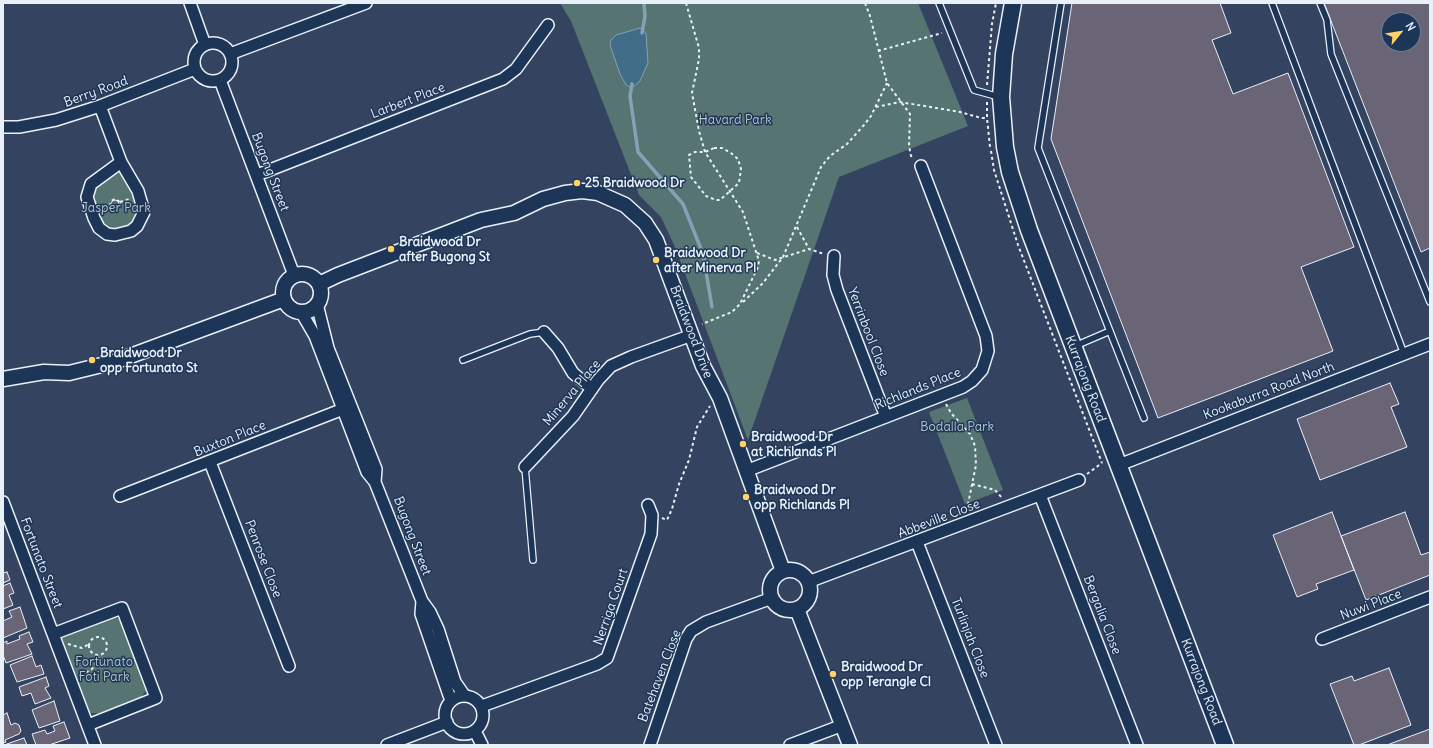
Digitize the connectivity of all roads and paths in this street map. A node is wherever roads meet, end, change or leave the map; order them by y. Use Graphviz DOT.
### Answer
graph roads {
  1 [pos="190,3"];
  2 [pos="366,3"];
  3 [pos="686,3"];
  4 [pos="865,3"];
  5 [pos="939,3"];
  6 [pos="1013,3"];
  7 [pos="1061,3"];
  8 [pos="1272,3"];
  9 [pos="1320,3"];
  10 [pos="548,25"];
  11 [pos="950,31"];
  12 [pos="205,45"];
  13 [pos="878,51"];
  14 [pos="230,54"];
  15 [pos="195,69"];
  16 [pos="220,80"];
  17 [pos="887,83"];
  18 [pos="1001,97"];
  19 [pos="902,102"];
  20 [pos="100,106"];
  21 [pos="874,107"];
  22 [pos="986,118"];
  23 [pos="3,127"];
  24 [pos="705,152"];
  25 [pos="121,162"];
  26 [pos="921,166"];
  27 [pos="256,175"];
  28 [pos="730,192"];
  29 [pos="110,206"];
  30 [pos="797,227"];
  31 [pos="809,249"];
  32 [pos="758,253"];
  33 [pos="834,256"];
  34 [pos="783,257"];
  35 [pos="294,275"];
  36 [pos="319,284"];
  37 [pos="284,299"];
  38 [pos="1430,301"];
  39 [pos="317,304"];
  40 [pos="740,304"];
  41 [pos="301,312"];
  42 [pos="702,324"];
  43 [pos="1110,331"];
  44 [pos="544,332"];
  45 [pos="692,335"];
  46 [pos="1429,346"];
  47 [pos="1073,347"];
  48 [pos="1404,354"];
  49 [pos="463,360"];
  50 [pos="3,379"];
  51 [pos="592,388"];
  52 [pos="942,396"];
  53 [pos="720,398"];
  54 [pos="347,408"];
  55 [pos="886,417"];
  56 [pos="1144,418"];
  57 [pos="210,462"];
  58 [pos="1102,463"];
  59 [pos="1119,466"];
  60 [pos="525,467"];
  61 [pos="746,470"];
  62 [pos="1079,480"];
  63 [pos="972,484"];
  64 [pos="1040,495"];
  65 [pos="120,496"];
  66 [pos="3,502"];
  67 [pos="1006,508"];
  68 [pos="650,510"];
  69 [pos="974,520"];
  70 [pos="917,542"];
  71 [pos="533,560"];
  72 [pos="783,571"];
  73 [pos="808,582"];
  74 [pos="1430,597"];
  75 [pos="772,598"];
  76 [pos="422,602"];
  77 [pos="797,609"];
  78 [pos="53,634"];
  79 [pos="1322,639"];
  80 [pos="65,643"];
  81 [pos="89,644"];
  82 [pos="101,654"];
  83 [pos="290,666"];
  84 [pos="76,679"];
  85 [pos="464,695"];
  86 [pos="451,701"];
  87 [pos="482,706"];
  88 [pos="447,722"];
  89 [pos="88,725"];
  90 [pos="843,725"];
  91 [pos="475,731"];
  92 [pos="95,745"];
  93 [pos="387,745"];
  94 [pos="482,745"];
  95 [pos="650,745"];
  96 [pos="790,745"];
  97 [pos="850,745"];
  98 [pos="996,745"];
  99 [pos="1137,745"];
  100 [pos="1224,745"];
  1 -- 12 [label="street"];
  2 -- 14 [label="street"];
  3 -- 24 [label="path"];
  4 -- 13 [label="path"];
  5 -- 11 [label="lane"];
  6 -- 18 [label="main road, Kurrajong Road"];
  7 -- 43 [label="lane"];
  8 -- 48 [label="lane"];
  9 -- 38 [label="lane"];
  10 -- 27 [label="street, Larbert Place"];
  11 -- 13 [label="path"];
  11 -- 18 [label="lane"];
  12 -- 14 [label="street"];
  12 -- 15 [label="street"];
  13 -- 17 [label="path"];
  14 -- 16 [label="street"];
  15 -- 16 [label="street"];
  15 -- 20 [label="street, Berry Road"];
  16 -- 27 [label="street, Bugong Street"];
  17 -- 19 [label="path"];
  17 -- 21 [label="path"];
  18 -- 47 [label="main road, Kurrajong Road"];
  19 -- 21 [label="path"];
  19 -- 22 [label="path"];
  19 -- 26 [label="path"];
  20 -- 23 [label="street, Berry Road"];
  20 -- 25 [label="street"];
  21 -- 30 [label="path"];
  24 -- 28 [label="path"];
  24 -- 28 [label="path"];
  24 -- 28 [label="path"];
  25 -- 25 [label="street"];
  26 -- 52 [label="street, Richlands Place"];
  27 -- 35 [label="street, Bugong Street"];
  28 -- 32 [label="path"];
  29 -- 29 [label="path"];
  30 -- 31 [label="path"];
  30 -- 34 [label="path"];
  31 -- 33 [label="path"];
  31 -- 34 [label="path"];
  32 -- 34 [label="path"];
  32 -- 40 [label="path"];
  33 -- 55 [label="street, Yerrinbool Close"];
  34 -- 40 [label="path"];
  35 -- 36 [label="street"];
  35 -- 37 [label="street"];
  36 -- 39 [label="street"];
  36 -- 45 [label="street, Braidwood Drive"];
  37 -- 41 [label="street"];
  37 -- 50 [label="street"];
  39 -- 41 [label="street"];
  39 -- 54 [label="street, Bugong Street"];
  40 -- 42 [label="path"];
  41 -- 54 [label="street, Bugong Street"];
  43 -- 47 [label="lane"];
  43 -- 56 [label="lane"];
  44 -- 49 [label="lane"];
  44 -- 51 [label="street"];
  45 -- 51 [label="street, Minerva Place"];
  45 -- 53 [label="street, Braidwood Drive"];
  46 -- 48 [label="street, Kookaburra Road North"];
  47 -- 59 [label="main road, Kurrajong Road"];
  48 -- 59 [label="street, Kookaburra Road North"];
  51 -- 60 [label="street, Minerva Place"];
  52 -- 55 [label="street, Richlands Place"];
  52 -- 63 [label="path"];
  53 -- 61 [label="street, Braidwood Drive"];
  53 -- 68 [label="path"];
  54 -- 57 [label="street, Buxton Place"];
  54 -- 76 [label="street, Bugong Street"];
  55 -- 61 [label="street, Richlands Place"];
  57 -- 65 [label="street, Buxton Place"];
  57 -- 83 [label="street, Penrose Close"];
  58 -- 62 [label="path"];
  59 -- 100 [label="main road, Kurrajong Road"];
  60 -- 71 [label="lane, Minerva Place"];
  61 -- 72 [label="street, Braidwood Drive"];
  62 -- 64 [label="street, Abbeville Close"];
  63 -- 67 [label="path"];
  63 -- 69 [label="path"];
  64 -- 67 [label="street, Abbeville Close"];
  64 -- 99 [label="street, Bergalia Close"];
  66 -- 78 [label="street, Fortunato Street"];
  67 -- 69 [label="street, Abbeville Close"];
  68 -- 87 [label="street, Nerriga Court"];
  69 -- 70 [label="street, Abbeville Close"];
  70 -- 73 [label="street, Abbeville Close"];
  70 -- 98 [label="street, Turlinjah Close"];
  72 -- 73 [label="street"];
  72 -- 75 [label="street"];
  73 -- 77 [label="street"];
  74 -- 79 [label="street, Nuwi Place"];
  75 -- 77 [label="street"];
  75 -- 95 [label="street, Batehaven Close"];
  76 -- 85 [label="street, Bugong Street"];
  76 -- 86 [label="street, Bugong Street"];
  77 -- 90 [label="street"];
  78 -- 89 [label="street, Fortunato Street"];
  78 -- 89 [label="street"];
  80 -- 81 [label="path"];
  81 -- 82 [label="path"];
  81 -- 82 [label="path"];
  82 -- 84 [label="path"];
  85 -- 86 [label="street"];
  85 -- 87 [label="street"];
  86 -- 88 [label="street"];
  87 -- 91 [label="street"];
  88 -- 91 [label="street"];
  88 -- 93 [label="street"];
  89 -- 92 [label="street, Fortunato Street"];
  90 -- 96 [label="street"];
  90 -- 97 [label="street"];
  91 -- 94 [label="street"];
}
